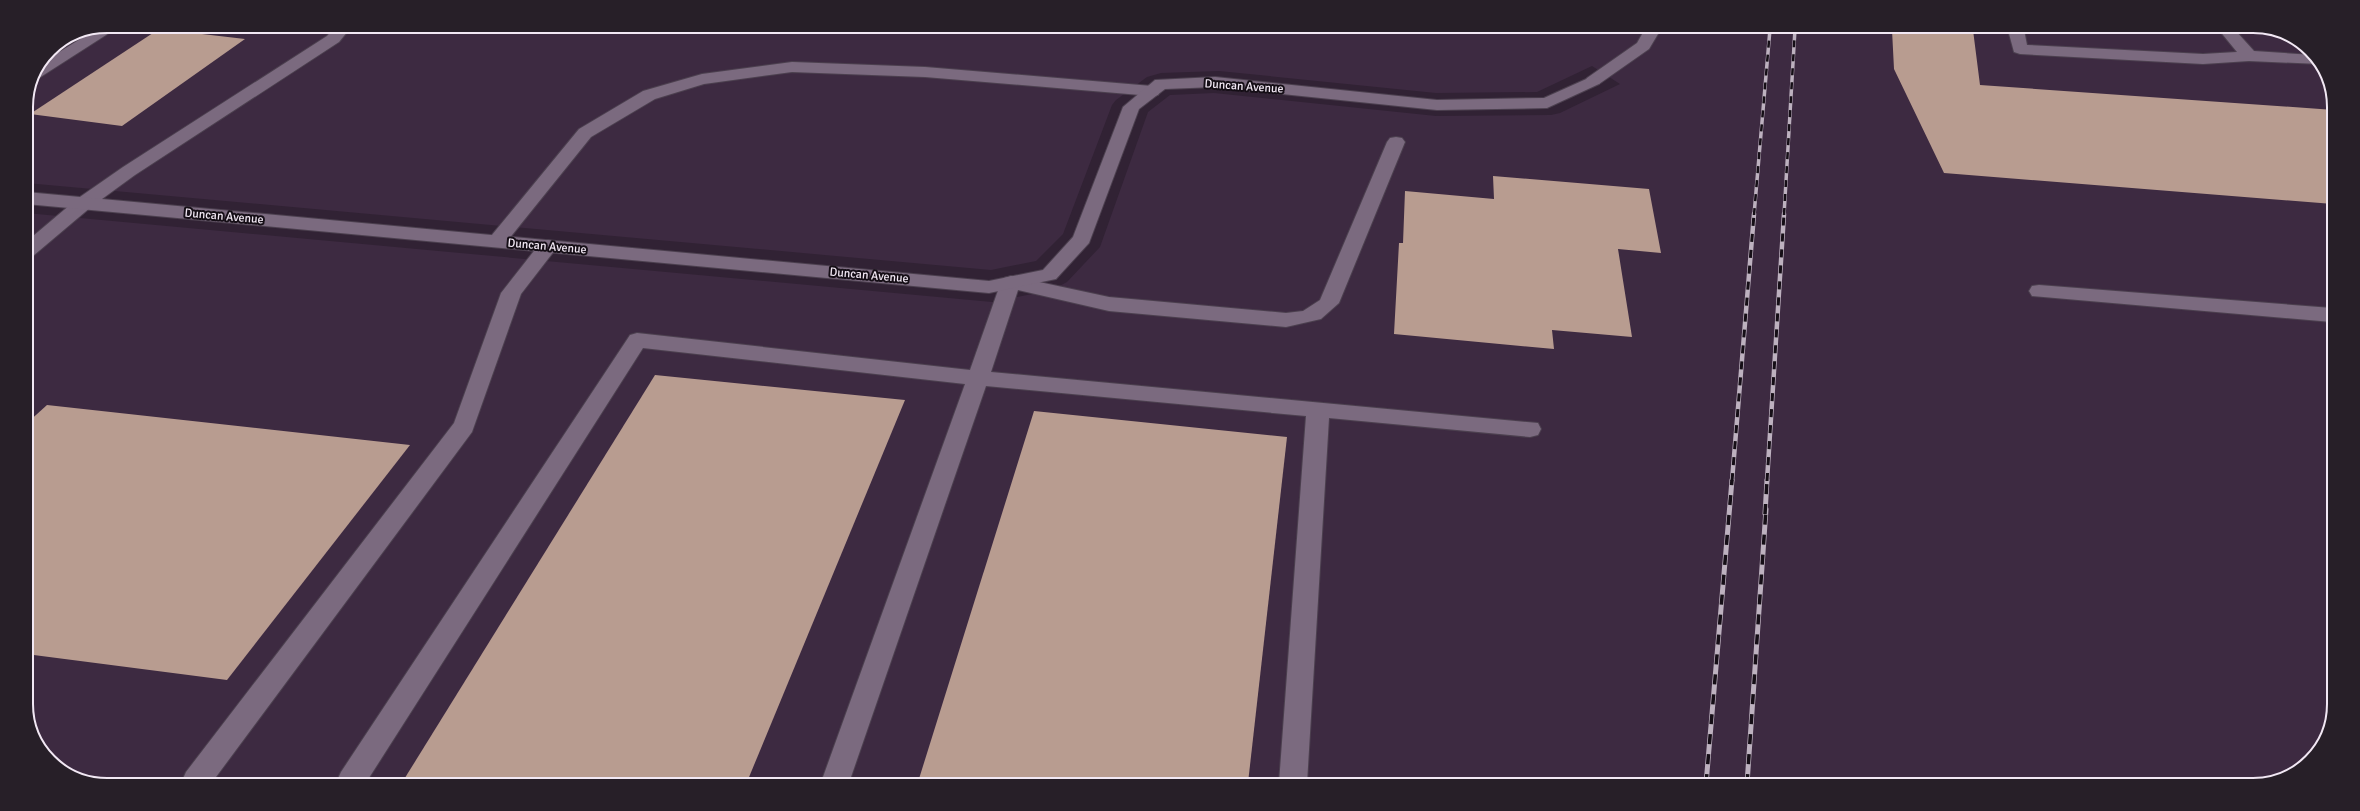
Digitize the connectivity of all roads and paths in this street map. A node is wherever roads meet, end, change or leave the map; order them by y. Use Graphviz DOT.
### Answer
graph roads {
  1 [pos="100,33"];
  2 [pos="339,33"];
  3 [pos="1651,33"];
  4 [pos="2017,33"];
  5 [pos="2230,33"];
  6 [pos="2249,56"];
  7 [pos="2310,60"];
  8 [pos="45,67"];
  9 [pos="1152,91"];
  10 [pos="1396,142"];
  11 [pos="33,199"];
  12 [pos="84,203"];
  13 [pos="497,241"];
  14 [pos="33,246"];
  15 [pos="548,246"];
  16 [pos="1011,282"];
  17 [pos="2039,291"];
  18 [pos="2327,315"];
  19 [pos="978,378"];
  20 [pos="1318,410"];
  21 [pos="1530,430"];
  22 [pos="837,777"];
  23 [pos="198,778"];
  24 [pos="353,778"];
  25 [pos="1293,778"];
  1 -- 8 [label="street"];
  2 -- 12 [label="street"];
  3 -- 9 [label="street, Duncan Avenue"];
  4 -- 6 [label="street"];
  5 -- 6 [label="street"];
  6 -- 7 [label="street"];
  9 -- 13 [label="street"];
  9 -- 16 [label="street, Duncan Avenue"];
  10 -- 16 [label="street"];
  11 -- 12 [label="street, Duncan Avenue"];
  12 -- 13 [label="street, Duncan Avenue"];
  12 -- 14 [label="street"];
  13 -- 15 [label="street, Duncan Avenue"];
  15 -- 16 [label="street, Duncan Avenue"];
  15 -- 23 [label="street"];
  16 -- 19 [label="street"];
  17 -- 18 [label="street"];
  19 -- 20 [label="street"];
  19 -- 22 [label="street"];
  19 -- 24 [label="street"];
  20 -- 21 [label="street"];
  20 -- 25 [label="street"];
}
